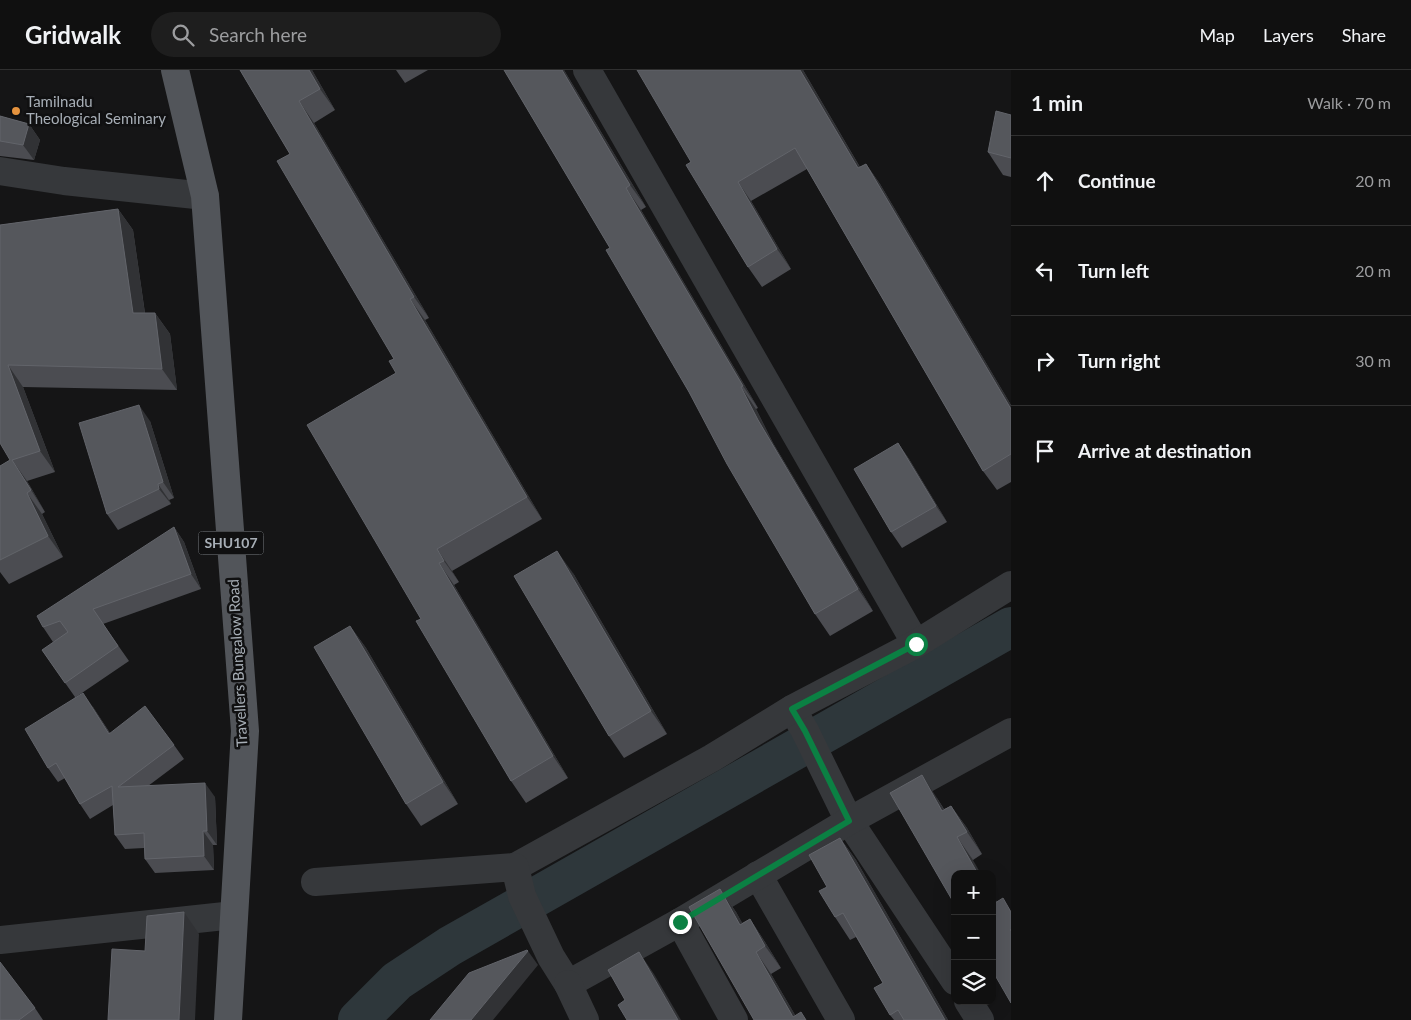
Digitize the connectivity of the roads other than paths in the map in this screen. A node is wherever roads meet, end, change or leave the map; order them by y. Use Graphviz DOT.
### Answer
graph roads {
  1 [pos="176,70"];
  2 [pos="587,70"];
  3 [pos="0,171"];
  4 [pos="205,196"];
  5 [pos="1011,585"];
  6 [pos="916,644"];
  7 [pos="798,720"];
  8 [pos="1011,732"];
  9 [pos="843,811"];
  10 [pos="515,867"];
  11 [pos="758,875"];
  12 [pos="315,882"];
  13 [pos="234,915"];
  14 [pos="680,922"];
  15 [pos="0,940"];
  16 [pos="951,975"];
  17 [pos="568,984"];
  18 [pos="971,1005"];
  19 [pos="228,1020"];
  20 [pos="585,1020"];
  21 [pos="734,1020"];
  22 [pos="841,1020"];
  23 [pos="980,1020"];
  1 -- 4 [label="main road, Travellers Bungalow Road / SHU107"];
  2 -- 6 [label="street"];
  3 -- 4 [label="street"];
  4 -- 13 [label="main road, Travellers Bungalow Road / SHU107"];
  5 -- 6 [label="street"];
  6 -- 7 [label="street"];
  7 -- 9 [label="street"];
  7 -- 10 [label="street"];
  8 -- 9 [label="street"];
  9 -- 11 [label="street"];
  9 -- 16 [label="street"];
  10 -- 12 [label="street"];
  10 -- 17 [label="street"];
  11 -- 14 [label="street"];
  11 -- 22 [label="street"];
  13 -- 15 [label="street"];
  13 -- 19 [label="main road, Travellers Bungalow Road / SHU107"];
  14 -- 17 [label="street"];
  14 -- 21 [label="street"];
  17 -- 20 [label="street"];
  18 -- 23 [label="street"];
}
